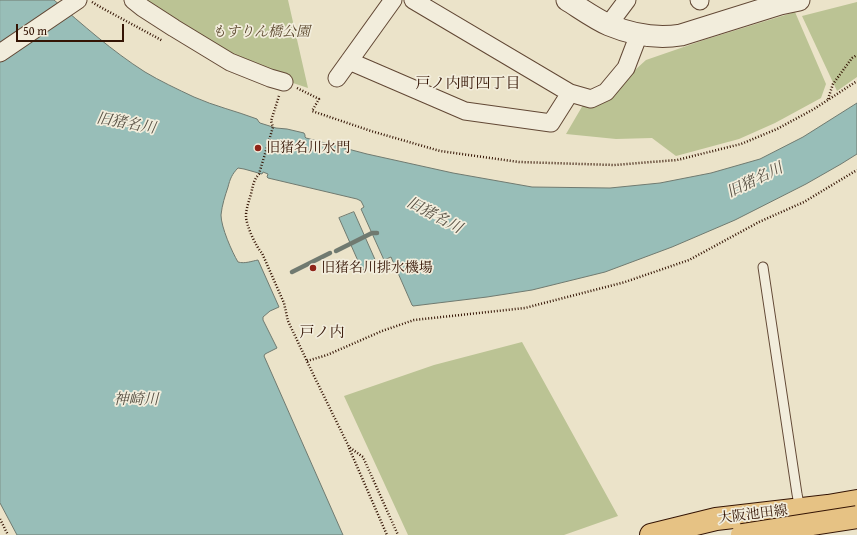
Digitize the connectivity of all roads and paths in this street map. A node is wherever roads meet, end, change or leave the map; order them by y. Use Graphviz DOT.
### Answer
graph roads {
  1 [pos="78,0"];
  2 [pos="90,0"];
  3 [pos="133,0"];
  4 [pos="393,0"];
  5 [pos="413,0"];
  6 [pos="567,0"];
  7 [pos="627,0"];
  8 [pos="785,1"];
  9 [pos="609,24"];
  10 [pos="639,34"];
  11 [pos="154,37"];
  12 [pos="0,53"];
  13 [pos="857,55"];
  14 [pos="349,61"];
  15 [pos="337,78"];
  16 [pos="857,81"];
  17 [pos="284,82"];
  18 [pos="570,93"];
  19 [pos="828,100"];
  20 [pos="857,170"];
  21 [pos="763,267"];
  22 [pos="307,361"];
  23 [pos="349,447"];
  24 [pos="857,501"];
  25 [pos="828,506"];
  26 [pos="800,509"];
  27 [pos="857,517"];
  28 [pos="0,519"];
  29 [pos="8,535"];
  30 [pos="387,535"];
  31 [pos="398,535"];
  32 [pos="651,535"];
  33 [pos="742,535"];
  34 [pos="832,535"];
  1 -- 12 [label="street"];
  2 -- 11 [label="path"];
  3 -- 17 [label="street"];
  4 -- 14 [label="street"];
  5 -- 18 [label="street"];
  6 -- 9 [label="street"];
  7 -- 9 [label="street"];
  8 -- 10 [label="street"];
  9 -- 10 [label="street"];
  10 -- 18 [label="street"];
  13 -- 19 [label="path"];
  14 -- 15 [label="street"];
  14 -- 18 [label="street"];
  16 -- 19 [label="path"];
  17 -- 19 [label="path"];
  17 -- 22 [label="path"];
  20 -- 22 [label="path"];
  21 -- 26 [label="lane"];
  22 -- 23 [label="path"];
  23 -- 30 [label="path"];
  23 -- 31 [label="path"];
  24 -- 25 [label="main road, 大阪池田線"];
  25 -- 26 [label="main road, 大阪池田線"];
  25 -- 34 [label="street"];
  26 -- 32 [label="main road, 大阪池田線"];
  27 -- 33 [label="main road, bridge"];
  28 -- 29 [label="path"];
}
